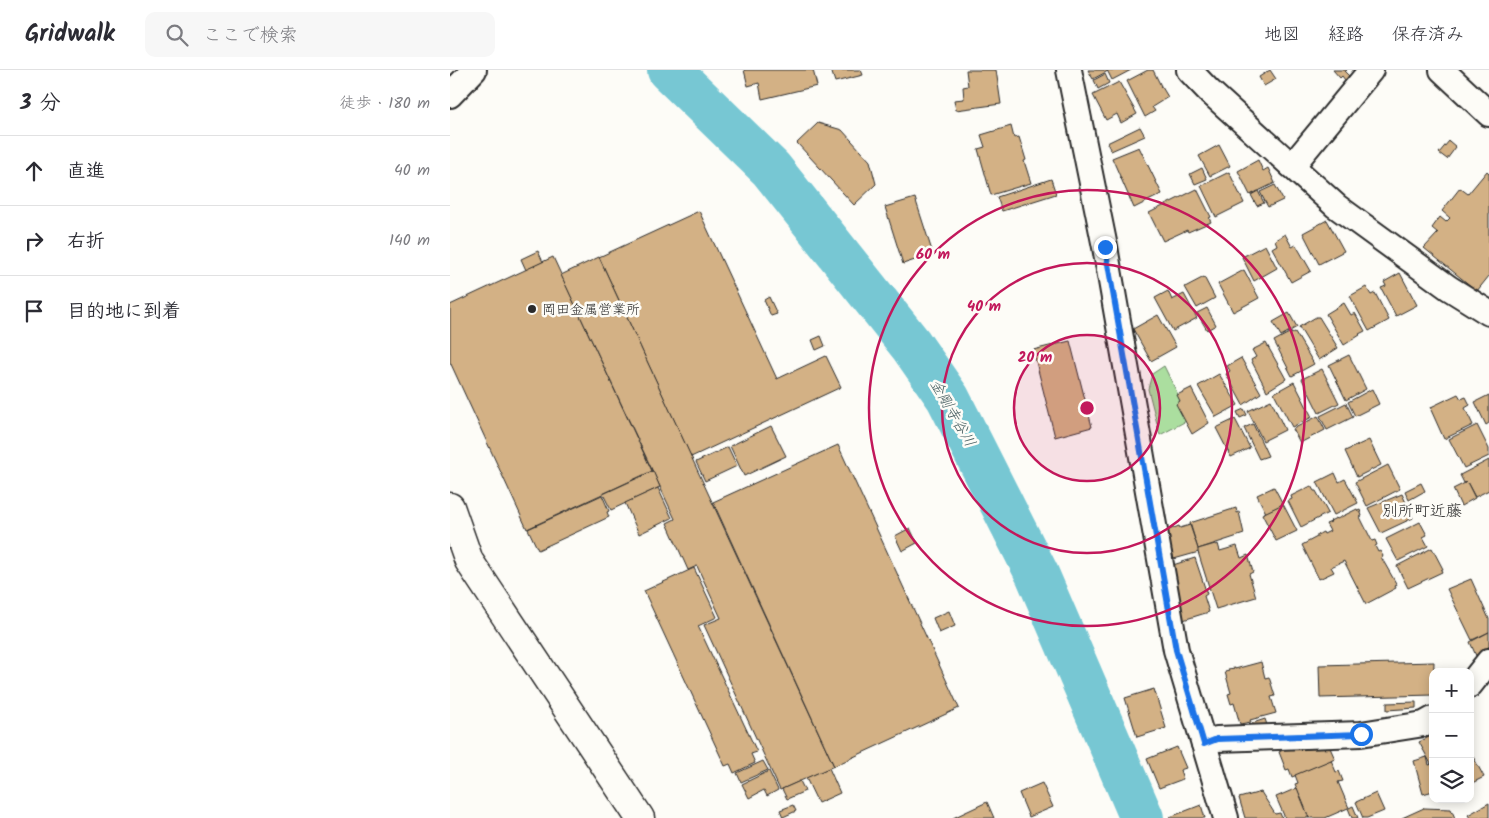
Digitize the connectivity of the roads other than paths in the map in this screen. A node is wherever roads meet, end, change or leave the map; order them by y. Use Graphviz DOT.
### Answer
graph roads {
  1 [pos="474,70"];
  2 [pos="1069,70"];
  3 [pos="1189,70"];
  4 [pos="1371,70"];
  5 [pos="1442,70"];
  6 [pos="450,95"];
  7 [pos="1489,114"];
  8 [pos="1292,166"];
  9 [pos="1489,313"];
  10 [pos="450,507"];
  11 [pos="1489,661"];
  12 [pos="1474,680"];
  13 [pos="1429,721"];
  14 [pos="1204,744"];
  15 [pos="640,818"];
  16 [pos="1226,818"];
  1 -- 6 [label="street"];
  2 -- 14 [label="street"];
  3 -- 8 [label="street"];
  4 -- 8 [label="street"];
  5 -- 7 [label="street"];
  8 -- 9 [label="street"];
  10 -- 15 [label="street"];
  11 -- 12 [label="street"];
  13 -- 14 [label="street"];
  14 -- 16 [label="street"];
}
